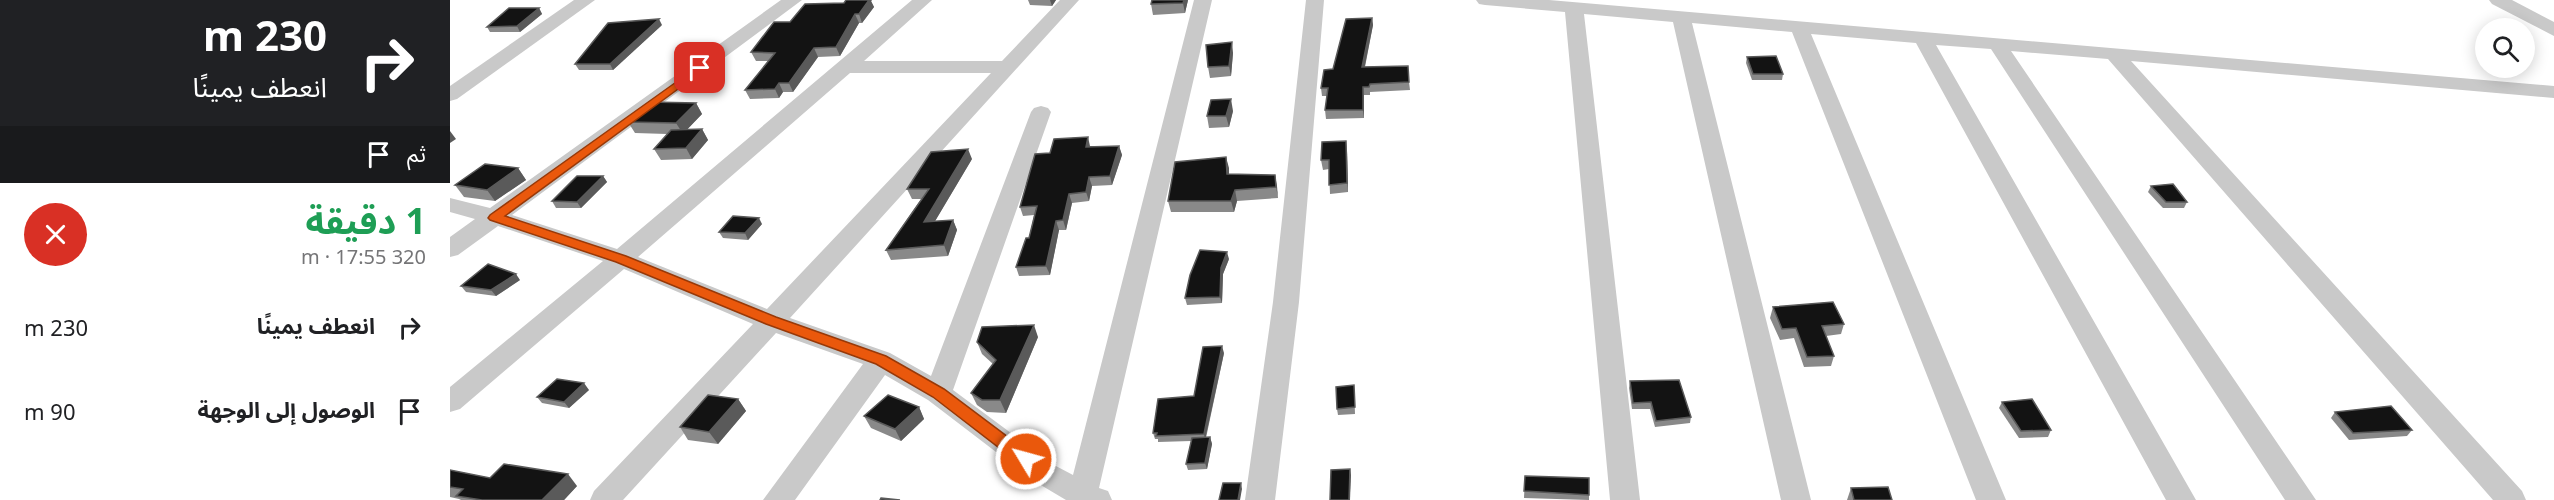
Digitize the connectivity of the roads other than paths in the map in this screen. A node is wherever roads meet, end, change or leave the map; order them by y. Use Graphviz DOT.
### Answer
graph roads {
  1 [pos="586,0"];
  2 [pos="793,0"];
  3 [pos="923,0"];
  4 [pos="1070,0"];
  5 [pos="1203,0"];
  6 [pos="1315,0"];
  7 [pos="1485,0"];
  8 [pos="2498,0"];
  9 [pos="1574,8"];
  10 [pos="1681,17"];
  11 [pos="1799,27"];
  12 [pos="2554,30"];
  13 [pos="1923,38"];
  14 [pos="1997,44"];
  15 [pos="2114,54"];
  16 [pos="845,67"];
  17 [pos="1007,67"];
  18 [pos="2554,92"];
  19 [pos="450,95"];
  20 [pos="1041,112"];
  21 [pos="450,205"];
  22 [pos="495,218"];
  23 [pos="450,249"];
  24 [pos="621,259"];
  25 [pos="771,321"];
  26 [pos="881,360"];
  27 [pos="939,393"];
  28 [pos="450,402"];
  29 [pos="1087,498"];
  30 [pos="605,500"];
  31 [pos="778,500"];
  32 [pos="1260,500"];
  33 [pos="1625,500"];
  34 [pos="1796,500"];
  35 [pos="1990,500"];
  36 [pos="2181,500"];
  37 [pos="2301,500"];
  38 [pos="2511,500"];
  1 -- 19 [label="street"];
  2 -- 22 [label="street"];
  3 -- 16 [label="street"];
  4 -- 17 [label="street"];
  5 -- 29 [label="street"];
  6 -- 32 [label="street"];
  7 -- 9 [label="street"];
  8 -- 12 [label="street"];
  9 -- 10 [label="street"];
  9 -- 33 [label="street"];
  10 -- 11 [label="street"];
  10 -- 34 [label="street"];
  11 -- 13 [label="street"];
  11 -- 35 [label="street"];
  13 -- 14 [label="street"];
  13 -- 36 [label="street"];
  14 -- 15 [label="street"];
  14 -- 37 [label="street"];
  15 -- 18 [label="street"];
  15 -- 38 [label="street"];
  16 -- 17 [label="street"];
  16 -- 24 [label="street"];
  17 -- 25 [label="street"];
  20 -- 27 [label="street"];
  21 -- 22 [label="street"];
  22 -- 23 [label="street"];
  22 -- 24 [label="street"];
  24 -- 25 [label="street"];
  24 -- 28 [label="street"];
  25 -- 26 [label="street"];
  25 -- 30 [label="street"];
  26 -- 27 [label="street"];
  26 -- 31 [label="street"];
  27 -- 29 [label="street"];
}
